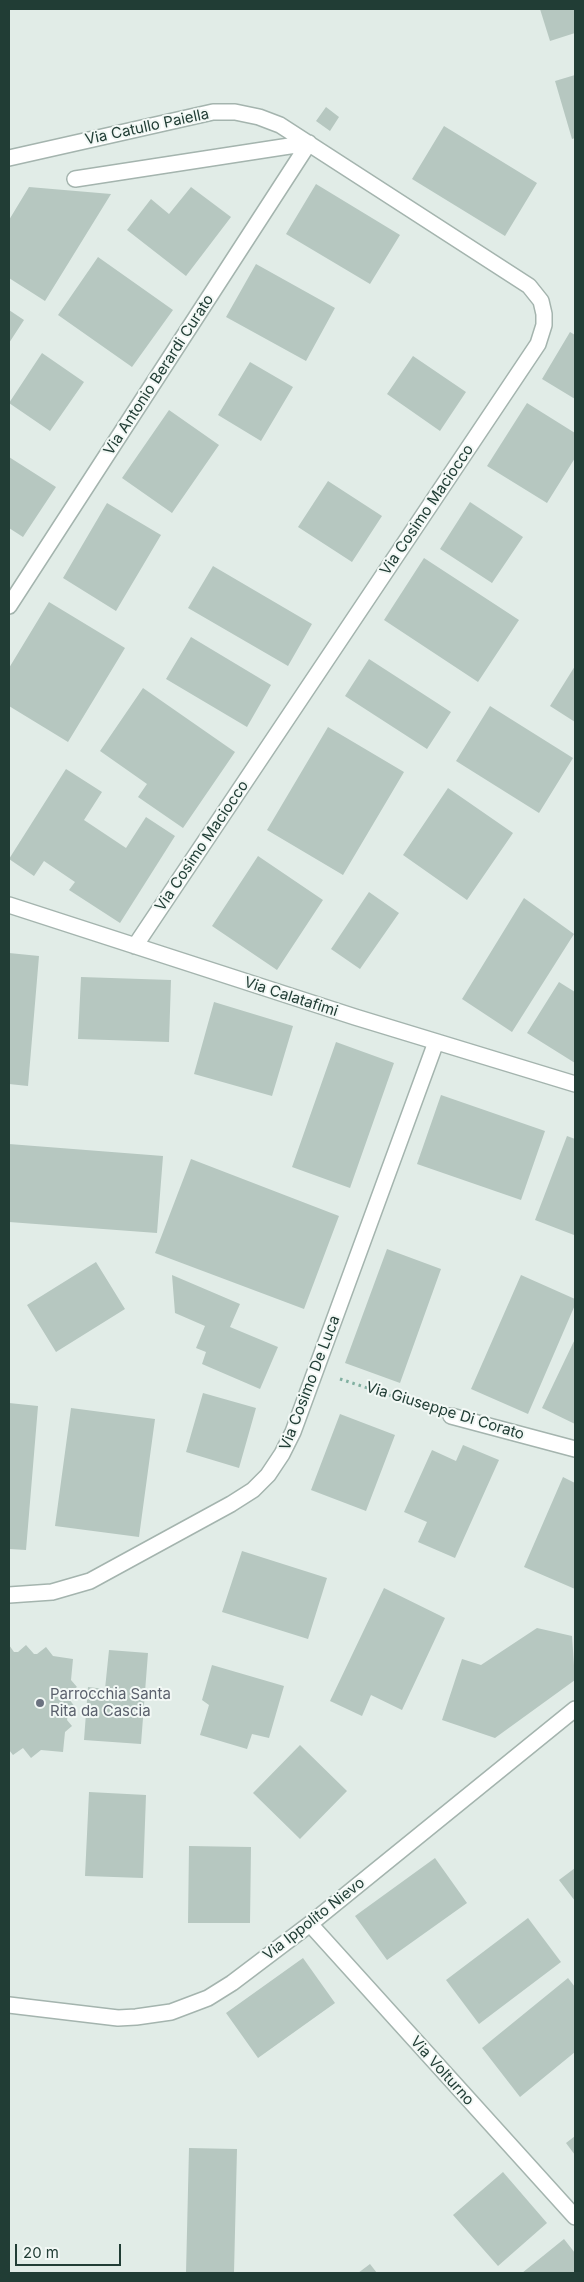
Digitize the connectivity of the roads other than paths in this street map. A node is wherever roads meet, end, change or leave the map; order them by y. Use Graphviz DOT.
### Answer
graph roads {
  1 [pos="309,144"];
  2 [pos="9,158"];
  3 [pos="75,179"];
  4 [pos="9,606"];
  5 [pos="9,905"];
  6 [pos="135,946"];
  7 [pos="436,1042"];
  8 [pos="575,1084"];
  9 [pos="450,1416"];
  10 [pos="575,1449"];
  11 [pos="9,1594"];
  12 [pos="575,1709"];
  13 [pos="310,1924"];
  14 [pos="9,2005"];
  15 [pos="575,2217"];
  1 -- 2 [label="street, Via Catullo Paiella"];
  1 -- 3 [label="street"];
  1 -- 4 [label="street, Via Antonio Berardi Curato"];
  1 -- 6 [label="street, Via Cosimo Maciocco"];
  5 -- 6 [label="street, Via Calatafimi"];
  6 -- 7 [label="street, Via Calatafimi"];
  7 -- 8 [label="street, Via Calatafimi"];
  7 -- 11 [label="street, Via Cosimo De Luca"];
  9 -- 10 [label="street, Via Giuseppe Di Corato"];
  12 -- 13 [label="street, Via Ippolito Nievo"];
  13 -- 14 [label="street, Via Ippolito Nievo"];
  13 -- 15 [label="street, Via Volturno"];
}
